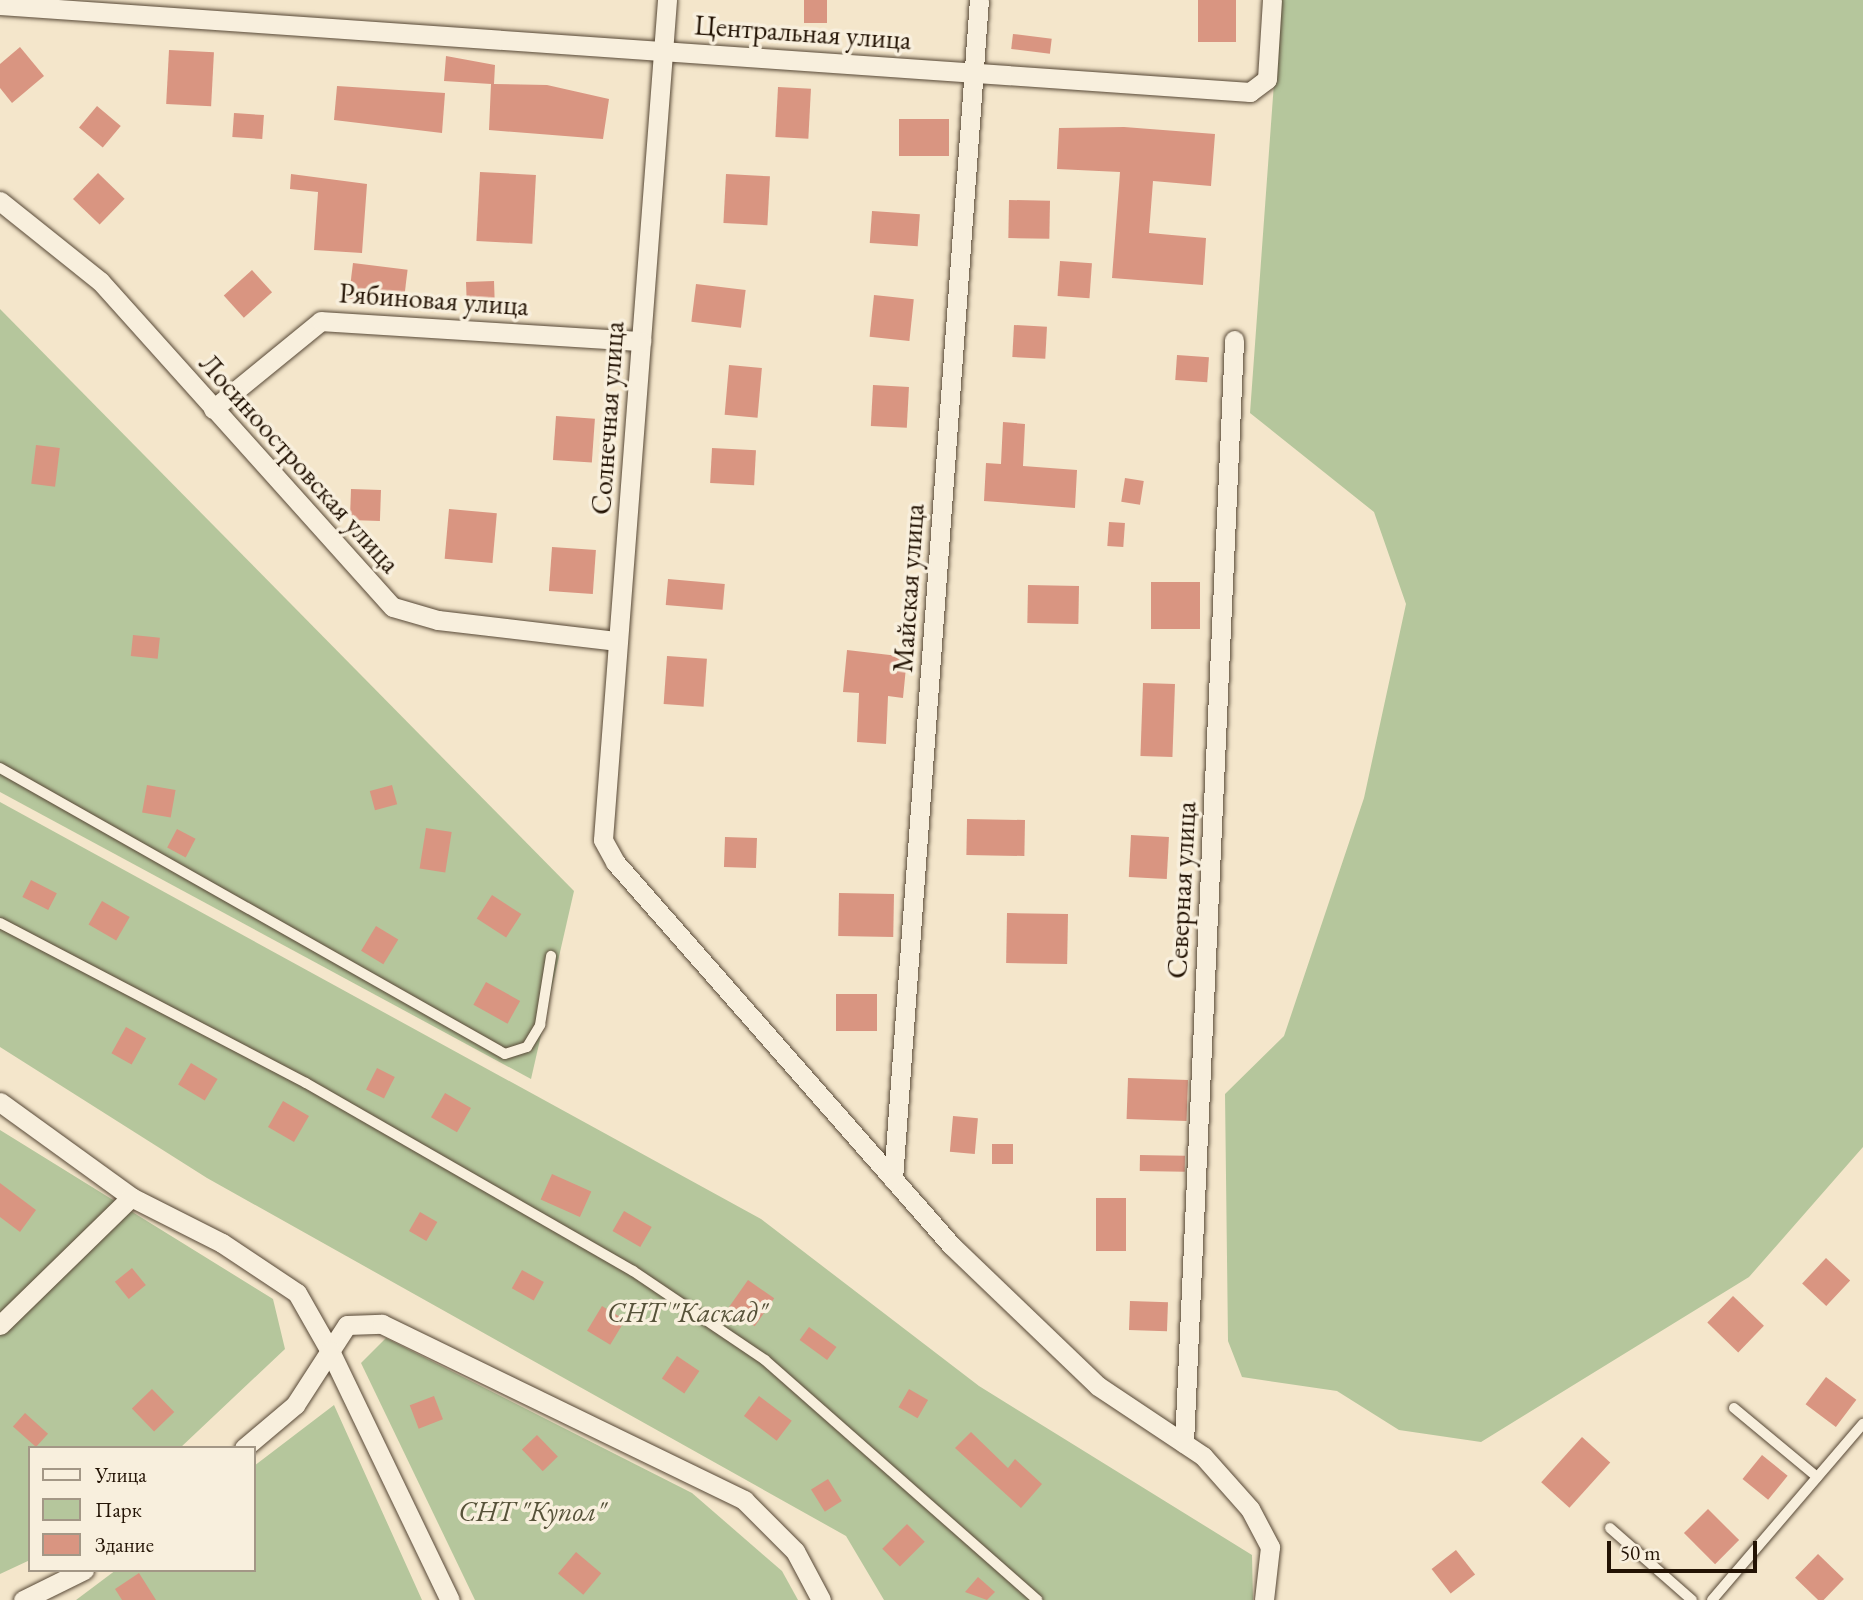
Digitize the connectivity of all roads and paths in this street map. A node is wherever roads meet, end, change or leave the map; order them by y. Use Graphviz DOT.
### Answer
graph roads {
  1 [pos="667,0"];
  2 [pos="979,0"];
  3 [pos="1272,0"];
  4 [pos="0,5"];
  5 [pos="663,50"];
  6 [pos="974,72"];
  7 [pos="0,201"];
  8 [pos="1234,340"];
  9 [pos="641,341"];
  10 [pos="213,409"];
  11 [pos="618,641"];
  12 [pos="0,768"];
  13 [pos="0,923"];
  14 [pos="551,956"];
  15 [pos="0,1102"];
  16 [pos="893,1179"];
  17 [pos="131,1197"];
  18 [pos="0,1325"];
  19 [pos="330,1351"];
  20 [pos="1734,1408"];
  21 [pos="1863,1424"];
  22 [pos="1184,1443"];
  23 [pos="246,1446"];
  24 [pos="1817,1477"];
  25 [pos="1610,1528"];
  26 [pos="80,1572"];
  27 [pos="448,1599"];
  28 [pos="23,1600"];
  29 [pos="821,1600"];
  30 [pos="1037,1600"];
  31 [pos="1264,1600"];
  32 [pos="1692,1600"];
  33 [pos="1712,1600"];
  1 -- 5 [label="street, Солнечная улица"];
  2 -- 6 [label="street, Майская улица"];
  3 -- 6 [label="street, Центральная улица"];
  4 -- 5 [label="street, Центральная улица"];
  5 -- 6 [label="street, Центральная улица"];
  5 -- 9 [label="street, Солнечная улица"];
  6 -- 16 [label="street, Майская улица"];
  7 -- 10 [label="street, Лосиноостровская улица"];
  8 -- 22 [label="street, Северная улица"];
  9 -- 10 [label="street, Рябиновая улица"];
  9 -- 11 [label="street, Солнечная улица"];
  10 -- 11 [label="street, Лосиноостровская улица"];
  11 -- 16 [label="street, Солнечная улица"];
  12 -- 14 [label="lane"];
  13 -- 30 [label="lane"];
  15 -- 17 [label="street"];
  16 -- 22 [label="street"];
  17 -- 18 [label="street"];
  17 -- 19 [label="street"];
  19 -- 23 [label="street"];
  19 -- 27 [label="street"];
  19 -- 29 [label="street"];
  20 -- 24 [label="lane"];
  21 -- 24 [label="lane"];
  22 -- 31 [label="street"];
  24 -- 33 [label="lane"];
  25 -- 32 [label="lane"];
  26 -- 28 [label="street"];
}
